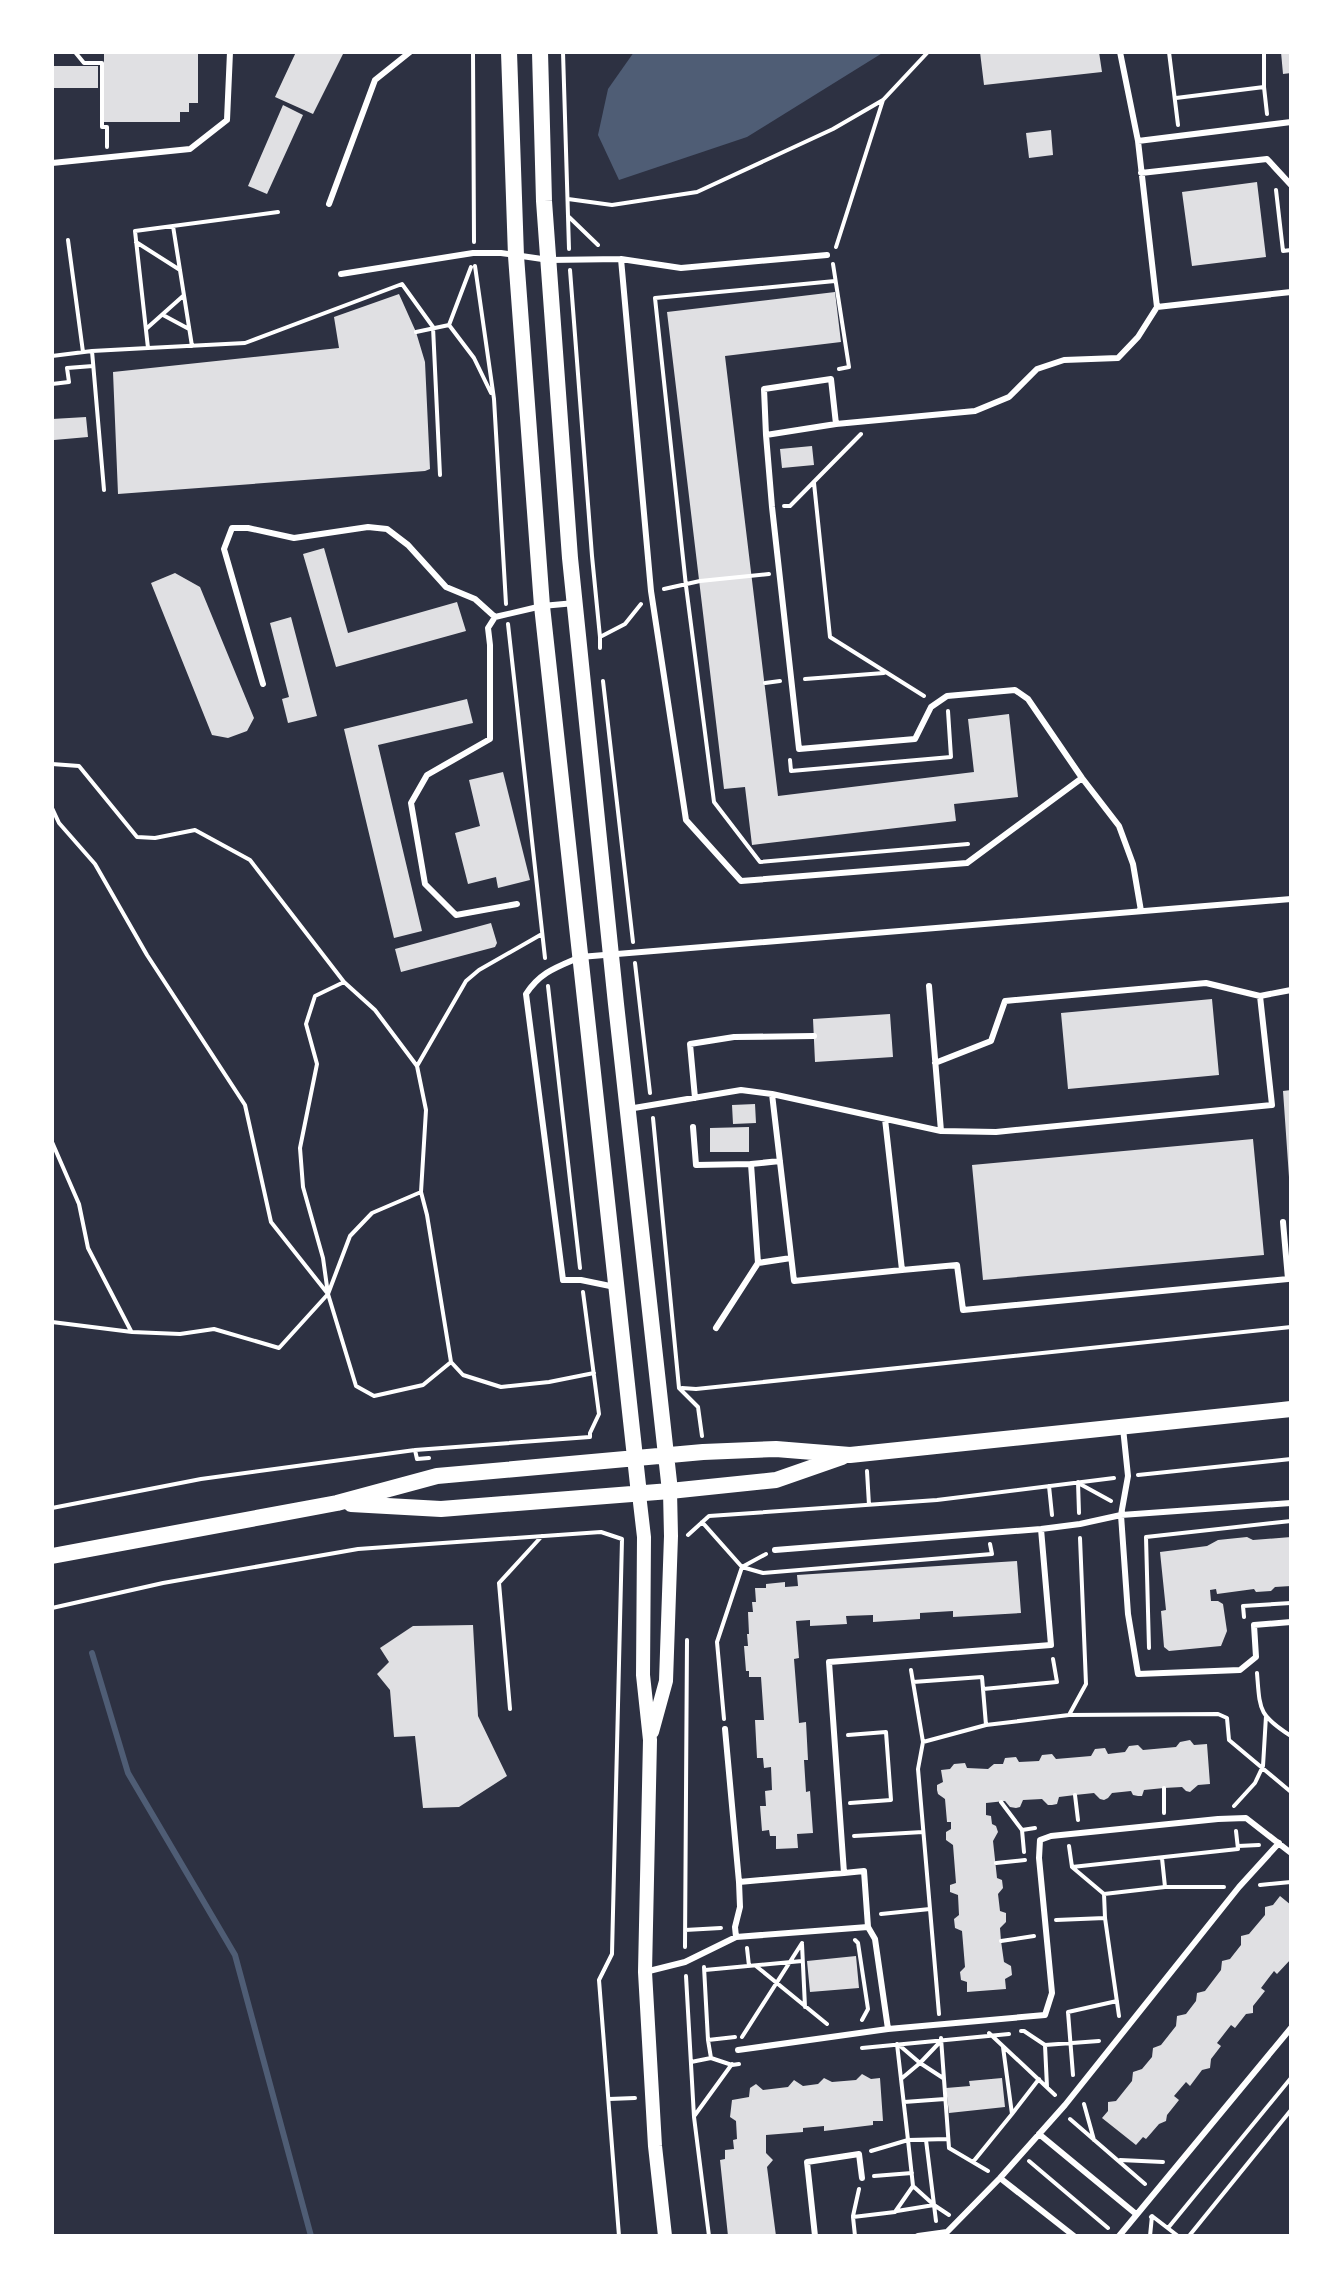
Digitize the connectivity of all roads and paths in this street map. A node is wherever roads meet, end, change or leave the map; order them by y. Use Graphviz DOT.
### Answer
graph roads {
  1 [pos="75,52"];
  2 [pos="230,52"];
  3 [pos="410,52"];
  4 [pos="473,52"];
  5 [pos="509,52"];
  6 [pos="540,52"];
  7 [pos="563,52"];
  8 [pos="928,52"];
  9 [pos="1120,52"];
  10 [pos="1169,52"];
  11 [pos="1264,52"];
  12 [pos="1264,87"];
  13 [pos="1176,98"];
  14 [pos="883,100"];
  15 [pos="1267,110"];
  16 [pos="1291,122"];
  17 [pos="1179,136"];
  18 [pos="1138,141"];
  19 [pos="107,158"];
  20 [pos="52,163"];
  21 [pos="1141,173"];
  22 [pos="1291,185"];
  23 [pos="568,199"];
  24 [pos="329,204"];
  25 [pos="278,212"];
  26 [pos="569,217"];
  27 [pos="173,226"];
  28 [pos="68,240"];
  29 [pos="136,242"];
  30 [pos="598,245"];
  31 [pos="473,253"];
  32 [pos="827,255"];
  33 [pos="516,256"];
  34 [pos="570,259"];
  35 [pos="621,259"];
  36 [pos="549,260"];
  37 [pos="180,270"];
  38 [pos="341,274"];
  39 [pos="835,281"];
  40 [pos="1291,292"];
  41 [pos="184,295"];
  42 [pos="1157,307"];
  43 [pos="163,315"];
  44 [pos="449,325"];
  45 [pos="433,327"];
  46 [pos="146,329"];
  47 [pos="189,329"];
  48 [pos="416,332"];
  49 [pos="192,346"];
  50 [pos="148,348"];
  51 [pos="92,351"];
  52 [pos="83,352"];
  53 [pos="52,356"];
  54 [pos="93,366"];
  55 [pos="835,369"];
  56 [pos="52,384"];
  57 [pos="494,399"];
  58 [pos="864,421"];
  59 [pos="836,424"];
  60 [pos="766,435"];
  61 [pos="440,475"];
  62 [pos="814,483"];
  63 [pos="104,490"];
  64 [pos="772,507"];
  65 [pos="772,574"];
  66 [pos="686,586"];
  67 [pos="651,591"];
  68 [pos="575,603"];
  69 [pos="542,606"];
  70 [pos="507,612"];
  71 [pos="495,617"];
  72 [pos="600,637"];
  73 [pos="601,661"];
  74 [pos="886,672"];
  75 [pos="603,676"];
  76 [pos="792,680"];
  77 [pos="765,683"];
  78 [pos="263,684"];
  79 [pos="936,703"];
  80 [pos="789,756"];
  81 [pos="52,764"];
  82 [pos="1082,778"];
  83 [pos="52,808"];
  84 [pos="978,844"];
  85 [pos="1291,899"];
  86 [pos="517,904"];
  87 [pos="1141,911"];
  88 [pos="542,934"];
  89 [pos="634,953"];
  90 [pos="611,955"];
  91 [pos="580,957"];
  92 [pos="546,972"];
  93 [pos="344,982"];
  94 [pos="929,986"];
  95 [pos="1291,990"];
  96 [pos="1260,996"];
  97 [pos="814,1036"];
  98 [pos="935,1063"];
  99 [pos="417,1066"];
  100 [pos="772,1094"];
  101 [pos="695,1098"];
  102 [pos="652,1104"];
  103 [pos="628,1109"];
  104 [pos="885,1119"];
  105 [pos="693,1127"];
  106 [pos="941,1131"];
  107 [pos="52,1142"];
  108 [pos="780,1161"];
  109 [pos="751,1164"];
  110 [pos="421,1192"];
  111 [pos="1283,1222"];
  112 [pos="791,1258"];
  113 [pos="758,1263"];
  114 [pos="902,1270"];
  115 [pos="581,1280"];
  116 [pos="618,1287"];
  117 [pos="328,1294"];
  118 [pos="52,1322"];
  119 [pos="1291,1327"];
  120 [pos="716,1328"];
  121 [pos="132,1332"];
  122 [pos="451,1362"];
  123 [pos="594,1373"];
  124 [pos="679,1388"];
  125 [pos="1291,1409"];
  126 [pos="1123,1428"];
  127 [pos="702,1440"];
  128 [pos="858,1454"];
  129 [pos="667,1455"];
  130 [pos="636,1458"];
  131 [pos="1049,1486"];
  132 [pos="670,1491"];
  133 [pos="639,1494"];
  134 [pos="937,1500"];
  135 [pos="337,1503"];
  136 [pos="1291,1503"];
  137 [pos="869,1505"];
  138 [pos="52,1508"];
  139 [pos="1122,1511"];
  140 [pos="1291,1521"];
  141 [pos="1080,1524"];
  142 [pos="1053,1527"];
  143 [pos="1041,1529"];
  144 [pos="688,1535"];
  145 [pos="542,1536"];
  146 [pos="775,1550"];
  147 [pos="52,1556"];
  148 [pos="1291,1603"];
  149 [pos="52,1608"];
  150 [pos="1245,1621"];
  151 [pos="1291,1622"];
  152 [pos="687,1630"];
  153 [pos="1051,1645"];
  154 [pos="1149,1652"];
  155 [pos="909,1655"];
  156 [pos="1256,1657"];
  157 [pos="913,1682"];
  158 [pos="983,1689"];
  159 [pos="510,1709"];
  160 [pos="1069,1715"];
  161 [pos="1266,1716"];
  162 [pos="986,1725"];
  163 [pos="725,1729"];
  164 [pos="834,1736"];
  165 [pos="1291,1736"];
  166 [pos="650,1740"];
  167 [pos="923,1742"];
  168 [pos="1164,1788"];
  169 [pos="1291,1792"];
  170 [pos="1075,1795"];
  171 [pos="1001,1802"];
  172 [pos="838,1805"];
  173 [pos="1233,1807"];
  174 [pos="1164,1813"];
  175 [pos="1078,1822"];
  176 [pos="1037,1828"];
  177 [pos="1236,1828"];
  178 [pos="1022,1830"];
  179 [pos="923,1832"];
  180 [pos="1067,1835"];
  181 [pos="841,1837"];
  182 [pos="1279,1843"];
  183 [pos="1291,1853"];
  184 [pos="1162,1858"];
  185 [pos="996,1863"];
  186 [pos="1072,1867"];
  187 [pos="844,1873"];
  188 [pos="739,1882"];
  189 [pos="1291,1882"];
  190 [pos="1165,1887"];
  191 [pos="1239,1887"];
  192 [pos="1104,1894"];
  193 [pos="1105,1918"];
  194 [pos="1045,1921"];
  195 [pos="868,1927"];
  196 [pos="702,1929"];
  197 [pos="810,1931"];
  198 [pos="850,1935"];
  199 [pos="736,1937"];
  200 [pos="1001,1941"];
  201 [pos="813,1942"];
  202 [pos="801,1944"];
  203 [pos="703,1952"];
  204 [pos="802,1961"];
  205 [pos="685,1962"];
  206 [pos="789,1962"];
  207 [pos="755,1965"];
  208 [pos="704,1970"];
  209 [pos="645,1972"];
  210 [pos="776,1984"];
  211 [pos="1117,2001"];
  212 [pos="805,2007"];
  213 [pos="926,2017"];
  214 [pos="1119,2017"];
  215 [pos="887,2020"];
  216 [pos="940,2020"];
  217 [pos="975,2021"];
  218 [pos="861,2022"];
  219 [pos="850,2024"];
  220 [pos="814,2028"];
  221 [pos="1291,2028"];
  222 [pos="888,2029"];
  223 [pos="757,2034"];
  224 [pos="743,2035"];
  225 [pos="993,2037"];
  226 [pos="708,2040"];
  227 [pos="941,2040"];
  228 [pos="1099,2041"];
  229 [pos="1072,2043"];
  230 [pos="897,2044"];
  231 [pos="1002,2045"];
  232 [pos="1045,2045"];
  233 [pos="738,2050"];
  234 [pos="852,2050"];
  235 [pos="711,2058"];
  236 [pos="691,2062"];
  237 [pos="747,2063"];
  238 [pos="920,2063"];
  239 [pos="732,2065"];
  240 [pos="1073,2075"];
  241 [pos="944,2078"];
  242 [pos="1291,2078"];
  243 [pos="901,2079"];
  244 [pos="1039,2079"];
  245 [pos="1065,2086"];
  246 [pos="1047,2087"];
  247 [pos="652,2097"];
  248 [pos="609,2099"];
  249 [pos="946,2099"];
  250 [pos="904,2102"];
  251 [pos="1084,2104"];
  252 [pos="1065,2105"];
  253 [pos="1291,2110"];
  254 [pos="1012,2114"];
  255 [pos="694,2117"];
  256 [pos="1039,2134"];
  257 [pos="948,2139"];
  258 [pos="908,2140"];
  259 [pos="926,2140"];
  260 [pos="1094,2141"];
  261 [pos="859,2154"];
  262 [pos="1022,2154"];
  263 [pos="1117,2160"];
  264 [pos="973,2162"];
  265 [pos="1169,2162"];
  266 [pos="862,2178"];
  267 [pos="1000,2178"];
  268 [pos="913,2186"];
  269 [pos="1155,2193"];
  270 [pos="934,2205"];
  271 [pos="895,2212"];
  272 [pos="1136,2214"];
  273 [pos="958,2221"];
  274 [pos="1145,2226"];
  275 [pos="1168,2228"];
  276 [pos="1112,2231"];
  277 [pos="937,2233"];
  278 [pos="619,2236"];
  279 [pos="665,2236"];
  280 [pos="709,2236"];
  281 [pos="815,2236"];
  282 [pos="855,2236"];
  283 [pos="918,2236"];
  284 [pos="1074,2236"];
  285 [pos="1119,2236"];
  286 [pos="1178,2236"];
  287 [pos="1188,2236"];
  1 -- 19 [label="path"];
  2 -- 19 [label="lane"];
  3 -- 24 [label="lane"];
  4 -- 31 [label="path"];
  5 -- 33 [label="main road"];
  6 -- 36 [label="main road"];
  7 -- 23 [label="path"];
  8 -- 14 [label="path"];
  9 -- 18 [label="lane"];
  10 -- 13 [label="path"];
  11 -- 12 [label="path"];
  12 -- 13 [label="path"];
  12 -- 15 [label="path"];
  13 -- 17 [label="path"];
  14 -- 23 [label="path"];
  14 -- 39 [label="path"];
  16 -- 17 [label="lane"];
  17 -- 18 [label="lane"];
  18 -- 21 [label="lane"];
  19 -- 20 [label="lane"];
  21 -- 22 [label="lane"];
  21 -- 42 [label="lane"];
  23 -- 26 [label="path"];
  25 -- 27 [label="path"];
  26 -- 30 [label="path"];
  26 -- 34 [label="path"];
  27 -- 29 [label="path"];
  27 -- 37 [label="path"];
  28 -- 52 [label="path"];
  29 -- 37 [label="path"];
  29 -- 46 [label="path"];
  31 -- 33 [label="lane"];
  31 -- 38 [label="lane"];
  31 -- 44 [label="path"];
  31 -- 57 [label="path"];
  32 -- 35 [label="lane"];
  33 -- 36 [label="lane"];
  33 -- 69 [label="main road"];
  34 -- 35 [label="lane"];
  34 -- 36 [label="lane"];
  34 -- 72 [label="path"];
  35 -- 67 [label="lane"];
  36 -- 68 [label="main road"];
  37 -- 41 [label="path"];
  39 -- 55 [label="path"];
  39 -- 66 [label="path"];
  40 -- 42 [label="lane"];
  41 -- 43 [label="path"];
  41 -- 47 [label="path"];
  42 -- 58 [label="lane"];
  43 -- 46 [label="path"];
  43 -- 47 [label="path"];
  44 -- 45 [label="path"];
  44 -- 57 [label="path"];
  45 -- 48 [label="path"];
  45 -- 49 [label="path"];
  45 -- 61 [label="path"];
  46 -- 50 [label="path"];
  47 -- 49 [label="path"];
  49 -- 50 [label="path"];
  50 -- 51 [label="path"];
  51 -- 52 [label="path"];
  51 -- 54 [label="path"];
  52 -- 53 [label="path"];
  54 -- 56 [label="path"];
  54 -- 63 [label="path"];
  57 -- 70 [label="path"];
  58 -- 59 [label="lane"];
  58 -- 62 [label="path"];
  59 -- 60 [label="lane"];
  59 -- 60 [label="lane"];
  60 -- 64 [label="lane"];
  62 -- 64 [label="path"];
  62 -- 74 [label="path"];
  64 -- 76 [label="lane"];
  65 -- 66 [label="path"];
  66 -- 67 [label="path"];
  66 -- 84 [label="path"];
  67 -- 72 [label="path"];
  67 -- 82 [label="lane"];
  68 -- 69 [label="lane"];
  68 -- 90 [label="main road"];
  69 -- 70 [label="lane"];
  69 -- 91 [label="main road"];
  70 -- 71 [label="lane"];
  70 -- 88 [label="path"];
  71 -- 78 [label="lane"];
  71 -- 86 [label="lane"];
  72 -- 73 [label="path"];
  74 -- 76 [label="path"];
  74 -- 79 [label="path"];
  75 -- 89 [label="path"];
  76 -- 77 [label="path"];
  76 -- 79 [label="lane"];
  79 -- 80 [label="path"];
  79 -- 82 [label="lane"];
  81 -- 93 [label="path"];
  82 -- 87 [label="lane"];
  83 -- 117 [label="path"];
  85 -- 87 [label="lane"];
  87 -- 89 [label="lane"];
  88 -- 92 [label="path"];
  88 -- 99 [label="path"];
  89 -- 90 [label="lane"];
  89 -- 102 [label="path"];
  90 -- 91 [label="lane"];
  90 -- 103 [label="main road"];
  91 -- 92 [label="lane"];
  91 -- 116 [label="main road"];
  92 -- 115 [label="path"];
  92 -- 115 [label="lane"];
  93 -- 99 [label="path"];
  93 -- 117 [label="path"];
  94 -- 98 [label="lane"];
  95 -- 96 [label="lane"];
  96 -- 98 [label="lane"];
  96 -- 106 [label="lane"];
  97 -- 101 [label="lane"];
  98 -- 106 [label="lane"];
  99 -- 110 [label="path"];
  100 -- 101 [label="lane"];
  100 -- 104 [label="lane"];
  100 -- 108 [label="lane"];
  101 -- 102 [label="lane"];
  102 -- 103 [label="lane"];
  102 -- 124 [label="path"];
  103 -- 129 [label="main road"];
  104 -- 106 [label="lane"];
  104 -- 114 [label="lane"];
  105 -- 109 [label="lane"];
  107 -- 121 [label="path"];
  108 -- 109 [label="lane"];
  108 -- 112 [label="lane"];
  109 -- 113 [label="lane"];
  110 -- 117 [label="path"];
  110 -- 122 [label="path"];
  111 -- 114 [label="lane"];
  112 -- 113 [label="lane"];
  112 -- 114 [label="lane"];
  113 -- 120 [label="lane"];
  115 -- 116 [label="lane"];
  115 -- 123 [label="path"];
  116 -- 130 [label="main road"];
  117 -- 121 [label="path"];
  117 -- 122 [label="path"];
  118 -- 121 [label="path"];
  119 -- 124 [label="path"];
  122 -- 123 [label="path"];
  123 -- 138 [label="path"];
  124 -- 127 [label="path"];
  125 -- 126 [label="main road"];
  126 -- 128 [label="main road"];
  126 -- 139 [label="lane"];
  128 -- 129 [label="main road"];
  128 -- 132 [label="main road"];
  128 -- 137 [label="path"];
  129 -- 130 [label="main road"];
  129 -- 132 [label="main road"];
  130 -- 133 [label="main road"];
  130 -- 135 [label="main road"];
  131 -- 142 [label="path"];
  132 -- 133 [label="main road"];
  132 -- 166 [label="street"];
  133 -- 135 [label="main road"];
  133 -- 166 [label="street"];
  134 -- 137 [label="path"];
  135 -- 147 [label="main road"];
  136 -- 139 [label="lane"];
  137 -- 144 [label="path"];
  139 -- 141 [label="lane"];
  139 -- 141 [label="path"];
  139 -- 156 [label="lane"];
  140 -- 154 [label="path"];
  141 -- 142 [label="lane"];
  141 -- 160 [label="path"];
  142 -- 143 [label="lane"];
  143 -- 146 [label="lane"];
  143 -- 153 [label="lane"];
  145 -- 149 [label="path"];
  145 -- 159 [label="path"];
  145 -- 248 [label="path"];
  146 -- 163 [label="path"];
  148 -- 150 [label="path"];
  151 -- 156 [label="lane"];
  152 -- 205 [label="path"];
  153 -- 155 [label="lane"];
  153 -- 158 [label="path"];
  155 -- 157 [label="path"];
  155 -- 164 [label="lane"];
  156 -- 161 [label="path"];
  157 -- 158 [label="path"];
  157 -- 167 [label="path"];
  158 -- 162 [label="path"];
  160 -- 162 [label="path"];
  160 -- 169 [label="path"];
  161 -- 165 [label="path"];
  161 -- 173 [label="path"];
  162 -- 167 [label="path"];
  163 -- 188 [label="lane"];
  164 -- 172 [label="lane"];
  164 -- 172 [label="path"];
  166 -- 209 [label="street"];
  167 -- 179 [label="path"];
  168 -- 174 [label="path"];
  170 -- 175 [label="path"];
  171 -- 178 [label="path"];
  172 -- 181 [label="lane"];
  176 -- 178 [label="path"];
  177 -- 184 [label="path"];
  178 -- 185 [label="path"];
  179 -- 181 [label="path"];
  179 -- 216 [label="path"];
  180 -- 182 [label="lane"];
  180 -- 186 [label="path"];
  180 -- 194 [label="lane"];
  181 -- 187 [label="lane"];
  182 -- 183 [label="lane"];
  182 -- 191 [label="lane"];
  184 -- 186 [label="path"];
  184 -- 190 [label="path"];
  186 -- 192 [label="path"];
  187 -- 188 [label="lane"];
  187 -- 195 [label="lane"];
  188 -- 199 [label="lane"];
  189 -- 191 [label="path"];
  190 -- 191 [label="path"];
  190 -- 192 [label="path"];
  191 -- 252 [label="lane"];
  192 -- 193 [label="path"];
  193 -- 194 [label="path"];
  193 -- 211 [label="path"];
  194 -- 200 [label="path"];
  194 -- 217 [label="lane"];
  195 -- 197 [label="lane"];
  195 -- 215 [label="lane"];
  196 -- 203 [label="path"];
  197 -- 199 [label="lane"];
  197 -- 202 [label="path"];
  198 -- 218 [label="path"];
  199 -- 203 [label="lane"];
  201 -- 202 [label="path"];
  202 -- 204 [label="path"];
  202 -- 206 [label="path"];
  203 -- 205 [label="lane"];
  203 -- 208 [label="path"];
  204 -- 206 [label="path"];
  204 -- 212 [label="path"];
  205 -- 209 [label="lane"];
  205 -- 236 [label="path"];
  206 -- 207 [label="path"];
  206 -- 210 [label="path"];
  207 -- 208 [label="path"];
  207 -- 210 [label="path"];
  208 -- 226 [label="path"];
  209 -- 247 [label="street"];
  210 -- 212 [label="path"];
  210 -- 224 [label="path"];
  211 -- 214 [label="path"];
  211 -- 229 [label="path"];
  212 -- 220 [label="path"];
  213 -- 216 [label="path"];
  215 -- 218 [label="path"];
  215 -- 222 [label="lane"];
  216 -- 217 [label="lane"];
  216 -- 217 [label="path"];
  216 -- 222 [label="lane"];
  216 -- 227 [label="path"];
  217 -- 225 [label="path"];
  218 -- 219 [label="path"];
  221 -- 269 [label="lane"];
  222 -- 233 [label="lane"];
  223 -- 224 [label="path"];
  224 -- 226 [label="path"];
  224 -- 233 [label="path"];
  225 -- 227 [label="path"];
  225 -- 231 [label="path"];
  225 -- 232 [label="path"];
  226 -- 235 [label="path"];
  227 -- 230 [label="path"];
  227 -- 238 [label="path"];
  227 -- 241 [label="path"];
  228 -- 229 [label="path"];
  229 -- 232 [label="path"];
  229 -- 240 [label="path"];
  230 -- 234 [label="path"];
  230 -- 238 [label="path"];
  230 -- 243 [label="path"];
  231 -- 244 [label="path"];
  231 -- 254 [label="path"];
  232 -- 246 [label="path"];
  235 -- 236 [label="path"];
  235 -- 239 [label="path"];
  236 -- 255 [label="path"];
  237 -- 239 [label="path"];
  238 -- 241 [label="path"];
  238 -- 243 [label="path"];
  239 -- 255 [label="path"];
  241 -- 249 [label="path"];
  242 -- 275 [label="path"];
  243 -- 250 [label="path"];
  244 -- 246 [label="path"];
  244 -- 254 [label="path"];
  245 -- 246 [label="path"];
  247 -- 248 [label="path"];
  247 -- 279 [label="street"];
  248 -- 278 [label="path"];
  249 -- 250 [label="path"];
  249 -- 257 [label="path"];
  250 -- 258 [label="path"];
  251 -- 260 [label="path"];
  252 -- 256 [label="lane"];
  252 -- 260 [label="path"];
  253 -- 287 [label="path"];
  254 -- 264 [label="path"];
  255 -- 280 [label="path"];
  256 -- 262 [label="lane"];
  256 -- 272 [label="lane"];
  257 -- 259 [label="path"];
  257 -- 264 [label="path"];
  258 -- 259 [label="path"];
  258 -- 261 [label="path"];
  258 -- 268 [label="path"];
  259 -- 270 [label="path"];
  260 -- 263 [label="path"];
  261 -- 266 [label="lane"];
  261 -- 281 [label="lane"];
  262 -- 267 [label="lane"];
  262 -- 276 [label="path"];
  263 -- 265 [label="path"];
  263 -- 269 [label="path"];
  264 -- 267 [label="path"];
  267 -- 273 [label="lane"];
  267 -- 284 [label="lane"];
  268 -- 270 [label="path"];
  268 -- 271 [label="path"];
  269 -- 272 [label="lane"];
  270 -- 271 [label="path"];
  270 -- 273 [label="path"];
  270 -- 277 [label="path"];
  271 -- 282 [label="path"];
  272 -- 285 [label="lane"];
  273 -- 277 [label="lane"];
  274 -- 275 [label="path"];
  275 -- 286 [label="path"];
  277 -- 283 [label="lane"];
}
